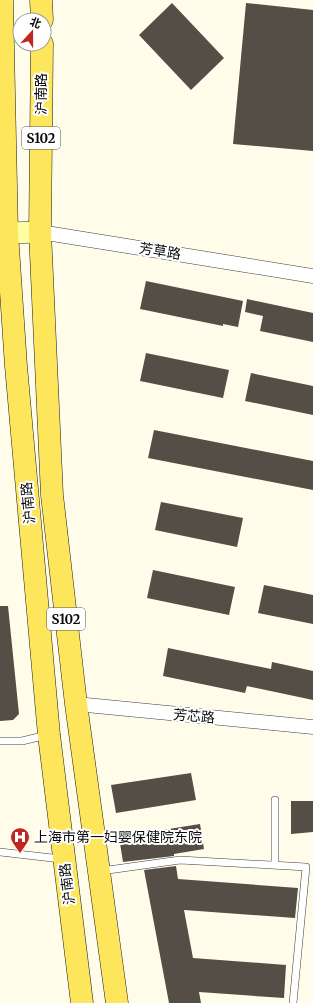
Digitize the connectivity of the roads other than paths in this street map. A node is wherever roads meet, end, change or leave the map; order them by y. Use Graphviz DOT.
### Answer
graph roads {
  1 [pos="2,0"];
  2 [pos="41,0"];
  3 [pos="42,12"];
  4 [pos="42,52"];
  5 [pos="40,232"];
  6 [pos="4,238"];
  7 [pos="313,276"];
  8 [pos="76,704"];
  9 [pos="313,727"];
  10 [pos="49,735"];
  11 [pos="0,741"];
  12 [pos="275,800"];
  13 [pos="0,852"];
  14 [pos="64,860"];
  15 [pos="275,866"];
  16 [pos="309,867"];
  17 [pos="99,871"];
  18 [pos="82,1003"];
  19 [pos="117,1003"];
  20 [pos="293,1003"];
  1 -- 6 [label="main road, 沪南路 / S102"];
  2 -- 3 [label="main road"];
  4 -- 5 [label="main road, 沪南路 / S102"];
  5 -- 6 [label="street, 芳草路"];
  5 -- 7 [label="street, 芳草路"];
  5 -- 8 [label="main road, 沪南路 / S102"];
  6 -- 10 [label="main road, 沪南路 / S102"];
  8 -- 9 [label="street, 芳芯路"];
  8 -- 17 [label="main road, 沪南路 / S102"];
  10 -- 11 [label="lane"];
  10 -- 14 [label="main road, 沪南路 / S102"];
  12 -- 15 [label="lane"];
  13 -- 14 [label="lane"];
  14 -- 18 [label="main road, 沪南路 / S102"];
  15 -- 16 [label="lane"];
  15 -- 17 [label="lane"];
  16 -- 20 [label="lane"];
  17 -- 19 [label="main road, 沪南路 / S102"];
}
